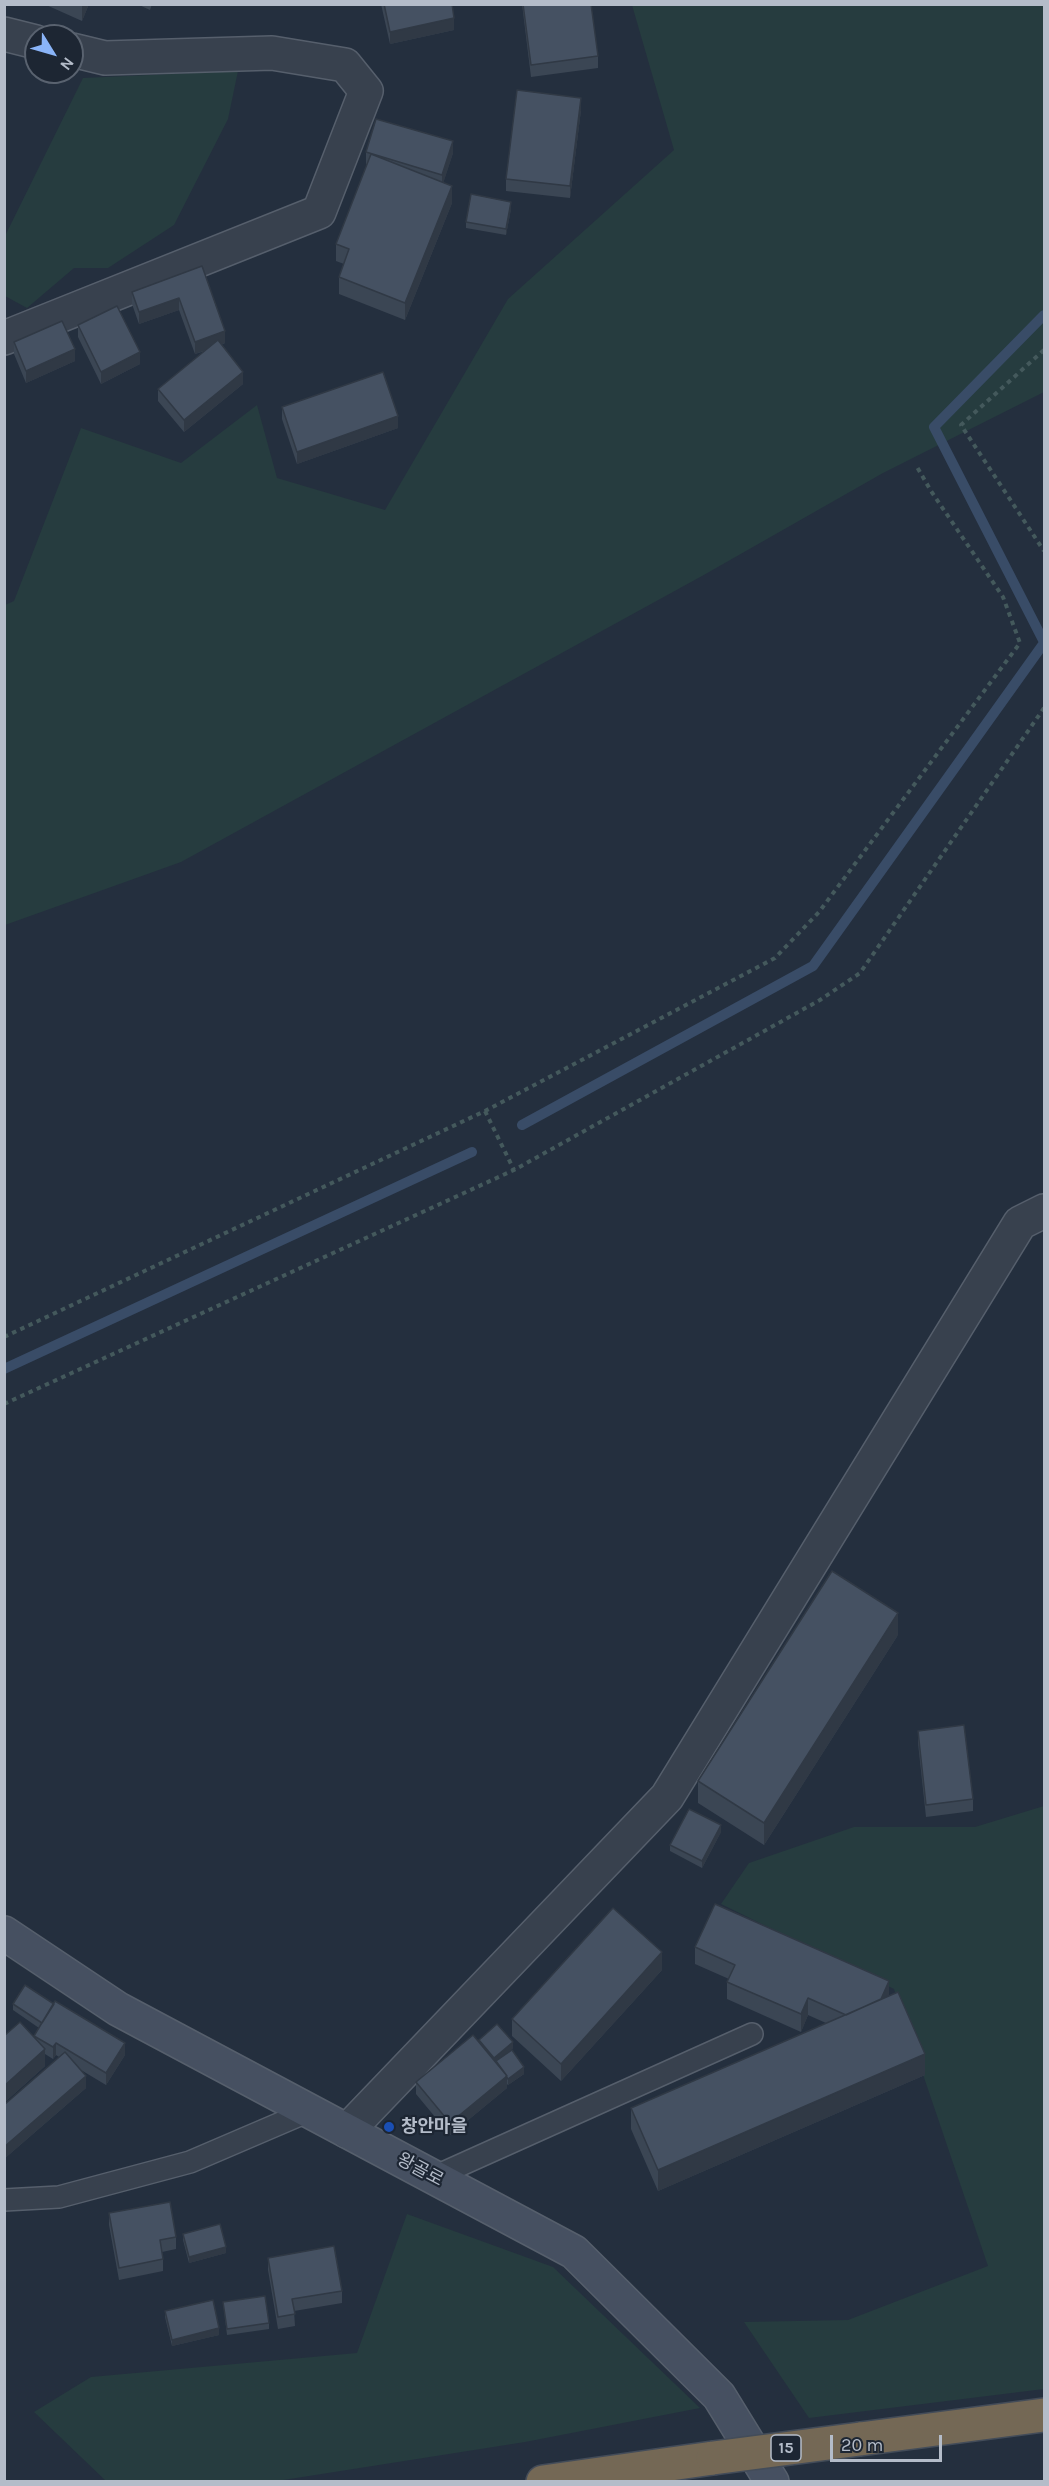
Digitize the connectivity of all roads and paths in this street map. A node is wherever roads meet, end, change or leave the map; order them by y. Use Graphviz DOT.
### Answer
graph roads {
  1 [pos="4,34"];
  2 [pos="24,39"];
  3 [pos="84,53"];
  4 [pos="4,338"];
  5 [pos="1044,350"];
  6 [pos="917,467"];
  7 [pos="1044,551"];
  8 [pos="1044,708"];
  9 [pos="485,1111"];
  10 [pos="514,1170"];
  11 [pos="1044,1211"];
  12 [pos="4,1337"];
  13 [pos="4,1404"];
  14 [pos="4,1933"];
  15 [pos="752,2034"];
  16 [pos="309,2110"];
  17 [pos="347,2131"];
  18 [pos="434,2177"];
  19 [pos="4,2200"];
  20 [pos="1044,2415"];
  21 [pos="543,2481"];
  22 [pos="772,2481"];
  1 -- 2 [label="street"];
  3 -- 4 [label="street"];
  5 -- 7 [label="path"];
  6 -- 9 [label="path"];
  8 -- 10 [label="path"];
  9 -- 10 [label="path"];
  9 -- 12 [label="path"];
  10 -- 13 [label="path"];
  11 -- 17 [label="street"];
  14 -- 16 [label="main road, 왕골로"];
  15 -- 18 [label="lane"];
  16 -- 17 [label="main road, 왕골로"];
  16 -- 19 [label="lane"];
  17 -- 18 [label="main road, 왕골로"];
  18 -- 22 [label="main road, 왕골로"];
  20 -- 21 [label="highway, 15, bridge"];
}
